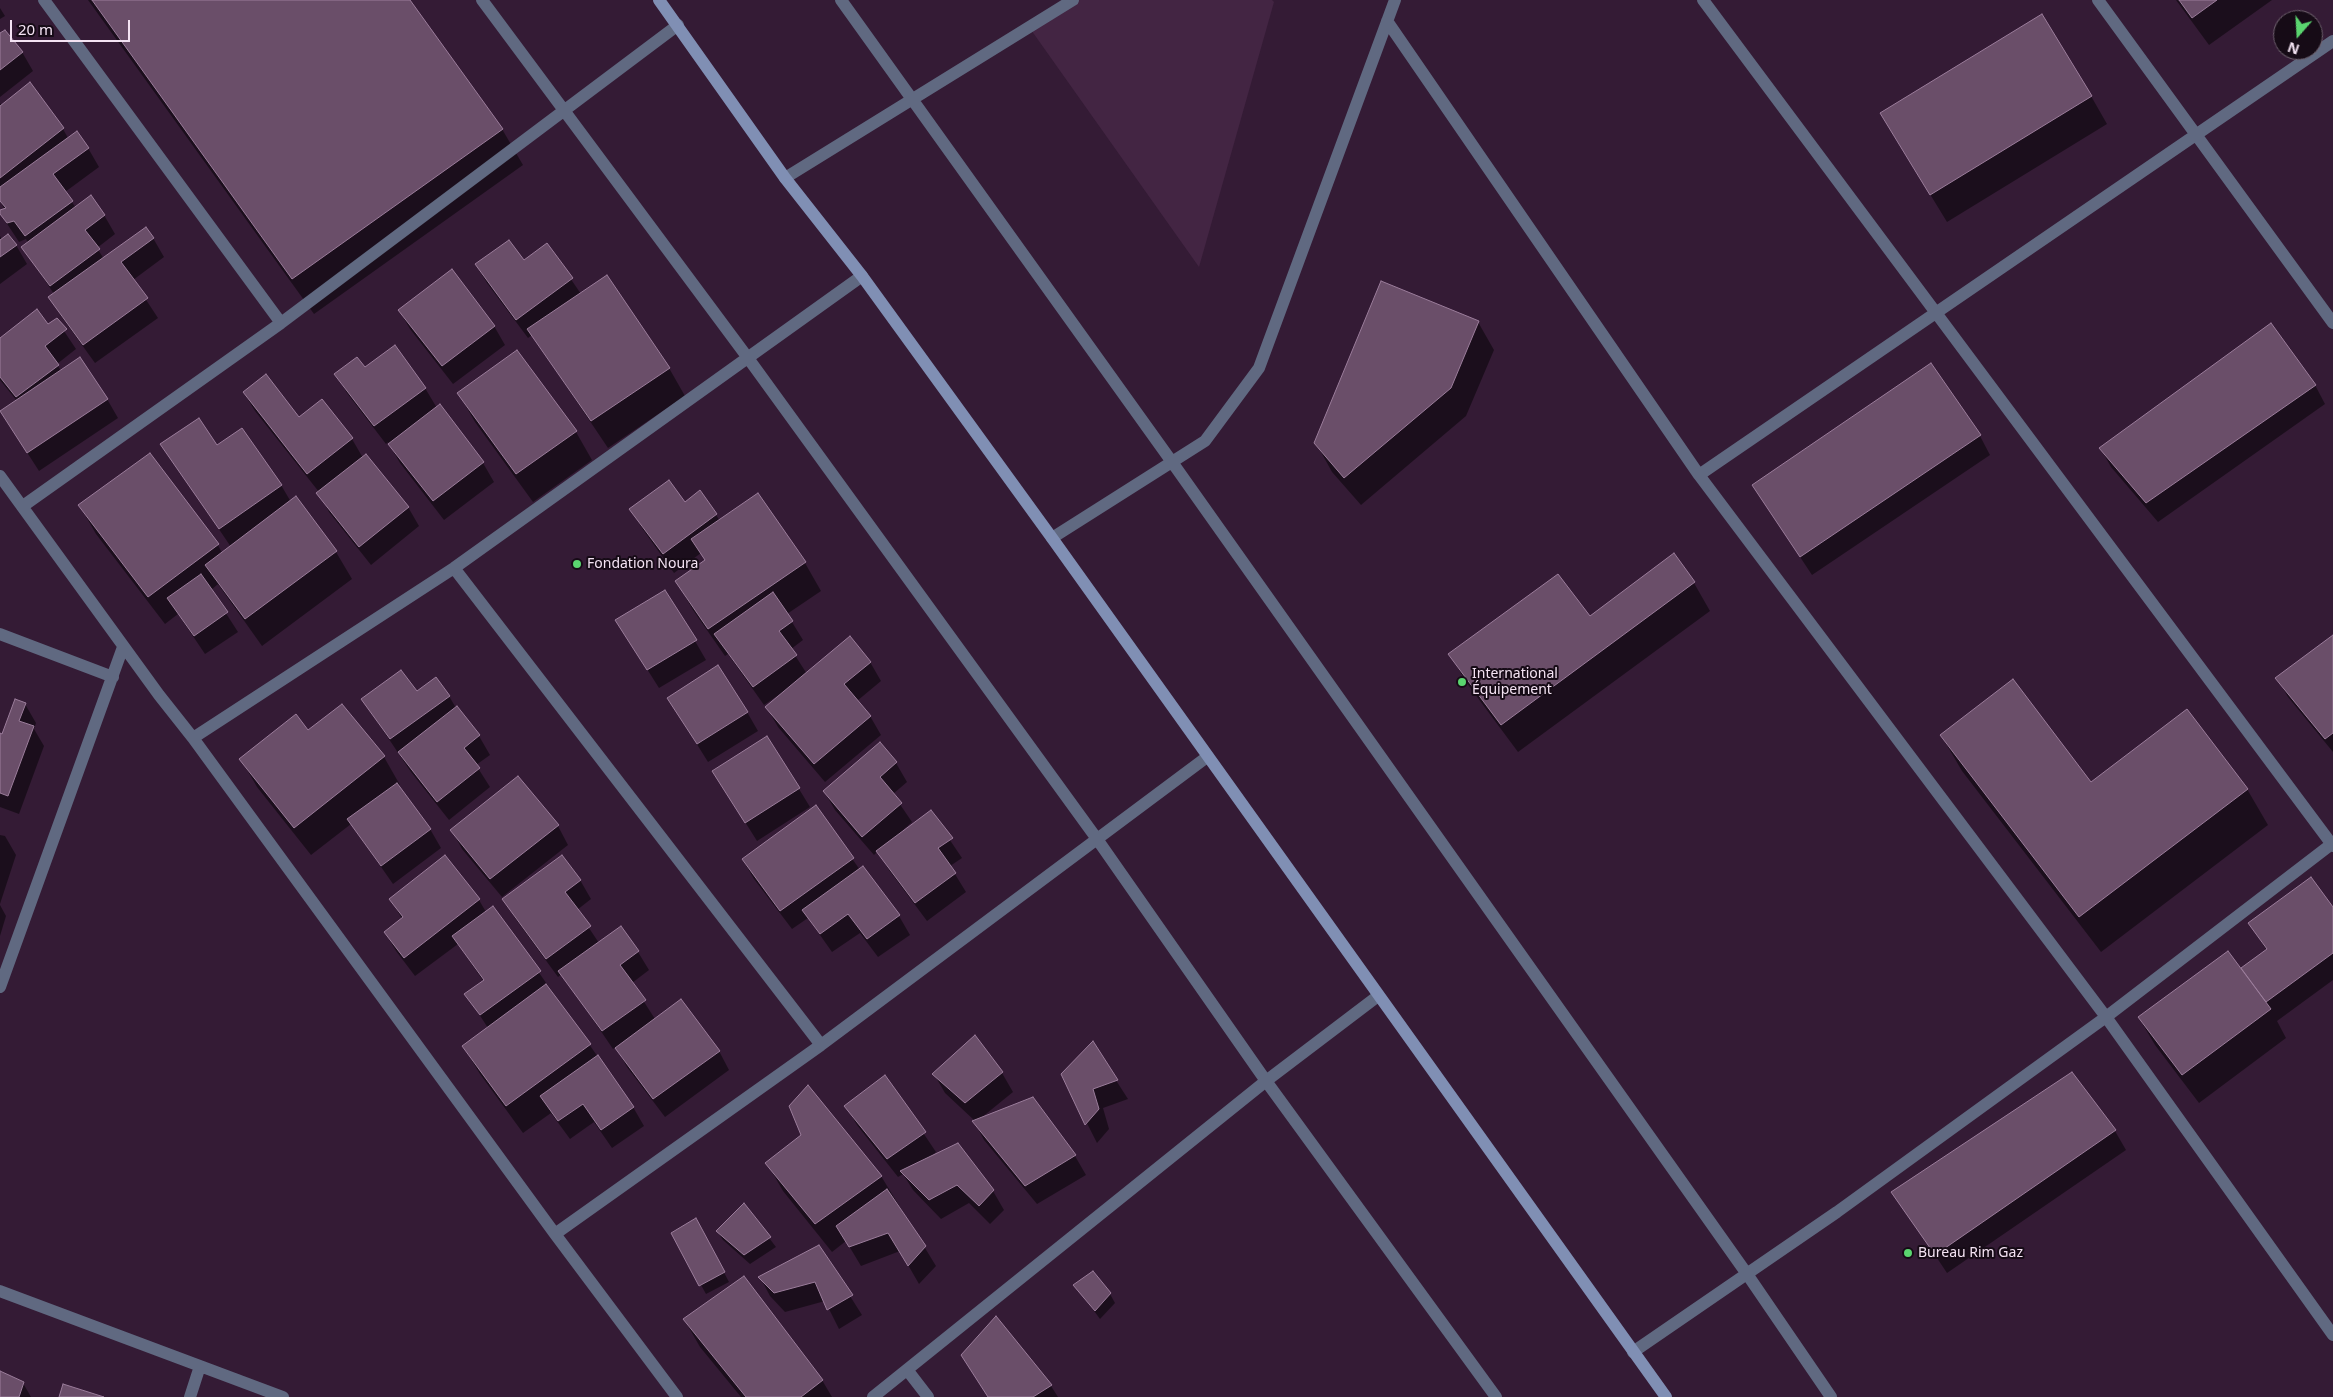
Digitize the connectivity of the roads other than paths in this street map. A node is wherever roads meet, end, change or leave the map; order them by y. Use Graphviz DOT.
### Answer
graph roads {
  1 [pos="44,0"];
  2 [pos="482,0"];
  3 [pos="659,0"];
  4 [pos="841,0"];
  5 [pos="1073,0"];
  6 [pos="1394,0"];
  7 [pos="1703,0"];
  8 [pos="2098,0"];
  9 [pos="1387,21"];
  10 [pos="678,25"];
  11 [pos="2333,41"];
  12 [pos="913,99"];
  13 [pos="563,111"];
  14 [pos="2196,135"];
  15 [pos="785,178"];
  16 [pos="862,276"];
  17 [pos="1936,313"];
  18 [pos="281,323"];
  19 [pos="2333,323"];
  20 [pos="748,358"];
  21 [pos="1172,462"];
  22 [pos="1699,475"];
  23 [pos="0,476"];
  24 [pos="23,506"];
  25 [pos="1052,538"];
  26 [pos="454,568"];
  27 [pos="0,634"];
  28 [pos="123,646"];
  29 [pos="113,677"];
  30 [pos="193,738"];
  31 [pos="1207,757"];
  32 [pos="1097,839"];
  33 [pos="2332,844"];
  34 [pos="6,954"];
  35 [pos="0,987"];
  36 [pos="1378,996"];
  37 [pos="2106,1017"];
  38 [pos="821,1045"];
  39 [pos="1266,1081"];
  40 [pos="555,1234"];
  41 [pos="1747,1274"];
  42 [pos="0,1291"];
  43 [pos="2333,1335"];
  44 [pos="1633,1352"];
  45 [pos="200,1366"];
  46 [pos="908,1371"];
  47 [pos="190,1397"];
  48 [pos="283,1397"];
  49 [pos="677,1397"];
  50 [pos="873,1397"];
  51 [pos="928,1397"];
  52 [pos="1496,1397"];
  53 [pos="1666,1397"];
  54 [pos="1831,1397"];
  1 -- 18 [label="street"];
  2 -- 13 [label="street"];
  3 -- 10 [label="main road"];
  4 -- 12 [label="street"];
  5 -- 12 [label="street"];
  6 -- 9 [label="street"];
  7 -- 17 [label="street"];
  8 -- 14 [label="street"];
  9 -- 21 [label="street"];
  9 -- 22 [label="street"];
  10 -- 13 [label="street"];
  10 -- 15 [label="main road"];
  11 -- 14 [label="street"];
  12 -- 15 [label="street"];
  12 -- 21 [label="street"];
  13 -- 18 [label="street"];
  13 -- 20 [label="street"];
  14 -- 17 [label="street"];
  14 -- 19 [label="street"];
  15 -- 16 [label="main road"];
  16 -- 20 [label="street"];
  16 -- 25 [label="main road"];
  17 -- 22 [label="street"];
  17 -- 33 [label="street"];
  18 -- 24 [label="street"];
  20 -- 26 [label="street"];
  20 -- 32 [label="street"];
  21 -- 25 [label="street"];
  21 -- 41 [label="street"];
  22 -- 37 [label="street"];
  23 -- 24 [label="street"];
  24 -- 28 [label="street"];
  25 -- 31 [label="main road"];
  26 -- 30 [label="street"];
  26 -- 38 [label="street"];
  27 -- 29 [label="street"];
  28 -- 29 [label="street"];
  28 -- 30 [label="street"];
  29 -- 34 [label="street"];
  30 -- 40 [label="street"];
  31 -- 32 [label="street"];
  31 -- 36 [label="main road"];
  32 -- 38 [label="street"];
  32 -- 39 [label="street"];
  33 -- 37 [label="street"];
  34 -- 35 [label="street"];
  36 -- 39 [label="street"];
  36 -- 44 [label="main road"];
  37 -- 41 [label="street"];
  37 -- 43 [label="street"];
  38 -- 40 [label="street"];
  39 -- 46 [label="street"];
  39 -- 52 [label="street"];
  40 -- 49 [label="street"];
  41 -- 44 [label="street"];
  41 -- 54 [label="street"];
  42 -- 45 [label="street"];
  44 -- 53 [label="main road"];
  45 -- 47 [label="street"];
  45 -- 48 [label="street"];
  46 -- 50 [label="street"];
  46 -- 51 [label="street"];
}
